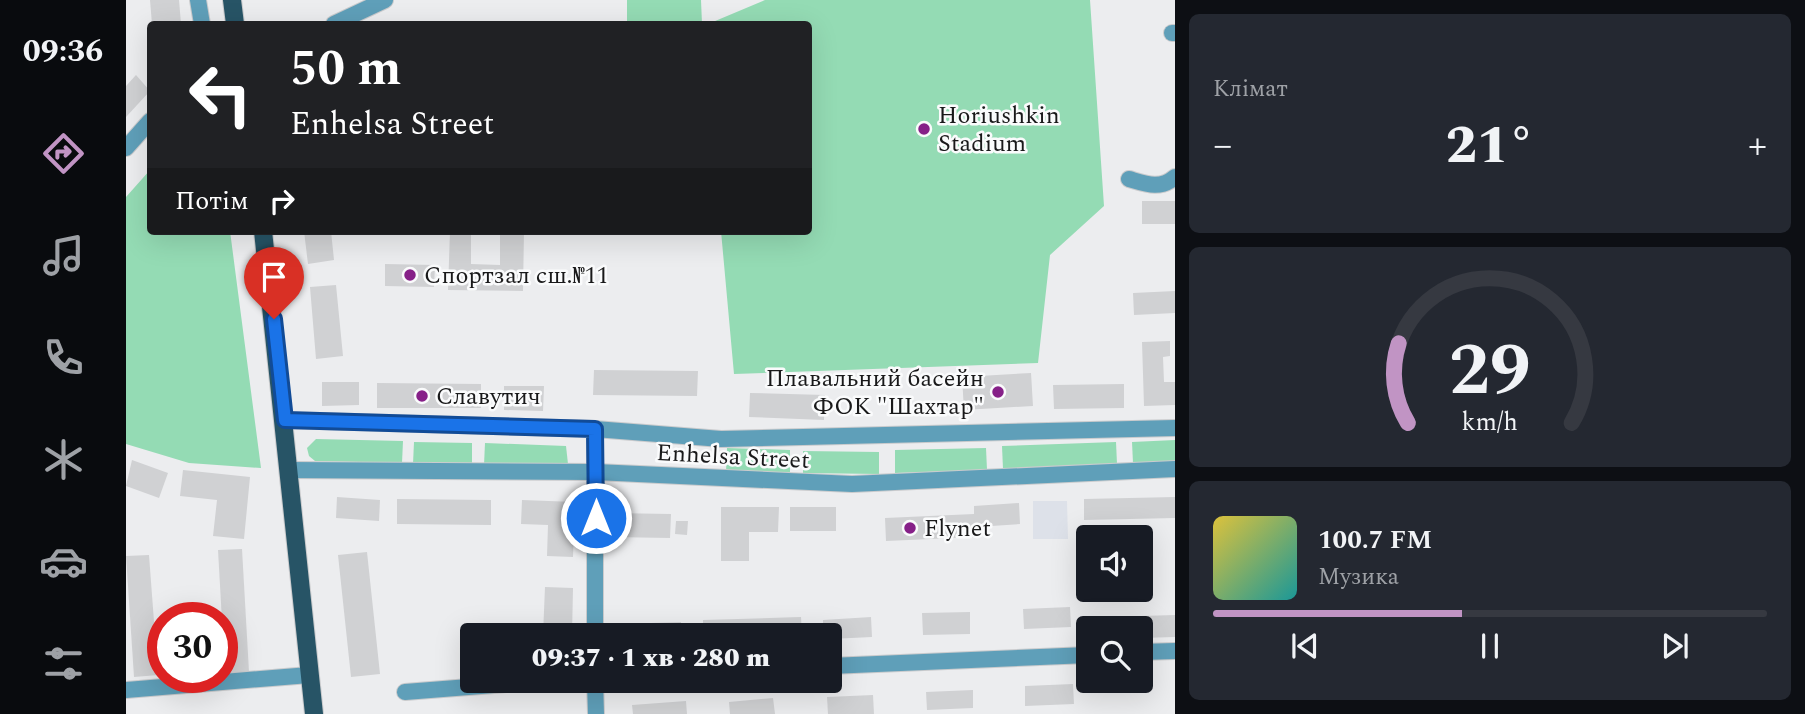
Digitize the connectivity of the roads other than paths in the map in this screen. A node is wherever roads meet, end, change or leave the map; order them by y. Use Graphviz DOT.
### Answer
graph roads {
  1 [pos="198,0"];
  2 [pos="232,0"];
  3 [pos="385,0"];
  4 [pos="202,21"];
  5 [pos="235,21"];
  6 [pos="340,21"];
  7 [pos="147,124"];
  8 [pos="126,148"];
  9 [pos="1175,177"];
  10 [pos="1129,179"];
  11 [pos="263,235"];
  12 [pos="285,420"];
  13 [pos="1175,428"];
  14 [pos="595,429"];
  15 [pos="1175,469"];
  16 [pos="288,470"];
  17 [pos="596,472"];
  18 [pos="595,623"];
  19 [pos="1175,651"];
  20 [pos="1153,652"];
  21 [pos="1076,656"];
  22 [pos="842,665"];
  23 [pos="309,675"];
  24 [pos="460,688"];
  25 [pos="126,690"];
  26 [pos="405,692"];
  27 [pos="595,693"];
  28 [pos="314,714"];
  29 [pos="596,714"];
  1 -- 4 [label="street"];
  2 -- 5 [label="main road"];
  3 -- 6 [label="street"];
  7 -- 8 [label="street"];
  9 -- 10 [label="street"];
  11 -- 12 [label="main road"];
  12 -- 14 [label="street, Enhelsa Street"];
  12 -- 16 [label="main road"];
  13 -- 14 [label="street, Enhelsa Street"];
  14 -- 17 [label="street"];
  15 -- 17 [label="street, Enhelsa Street"];
  16 -- 17 [label="street, Enhelsa Street"];
  16 -- 23 [label="main road"];
  17 -- 18 [label="street"];
  19 -- 20 [label="street"];
  21 -- 22 [label="street"];
  23 -- 25 [label="street"];
  23 -- 28 [label="main road"];
  24 -- 26 [label="street"];
  27 -- 29 [label="street"];
}
